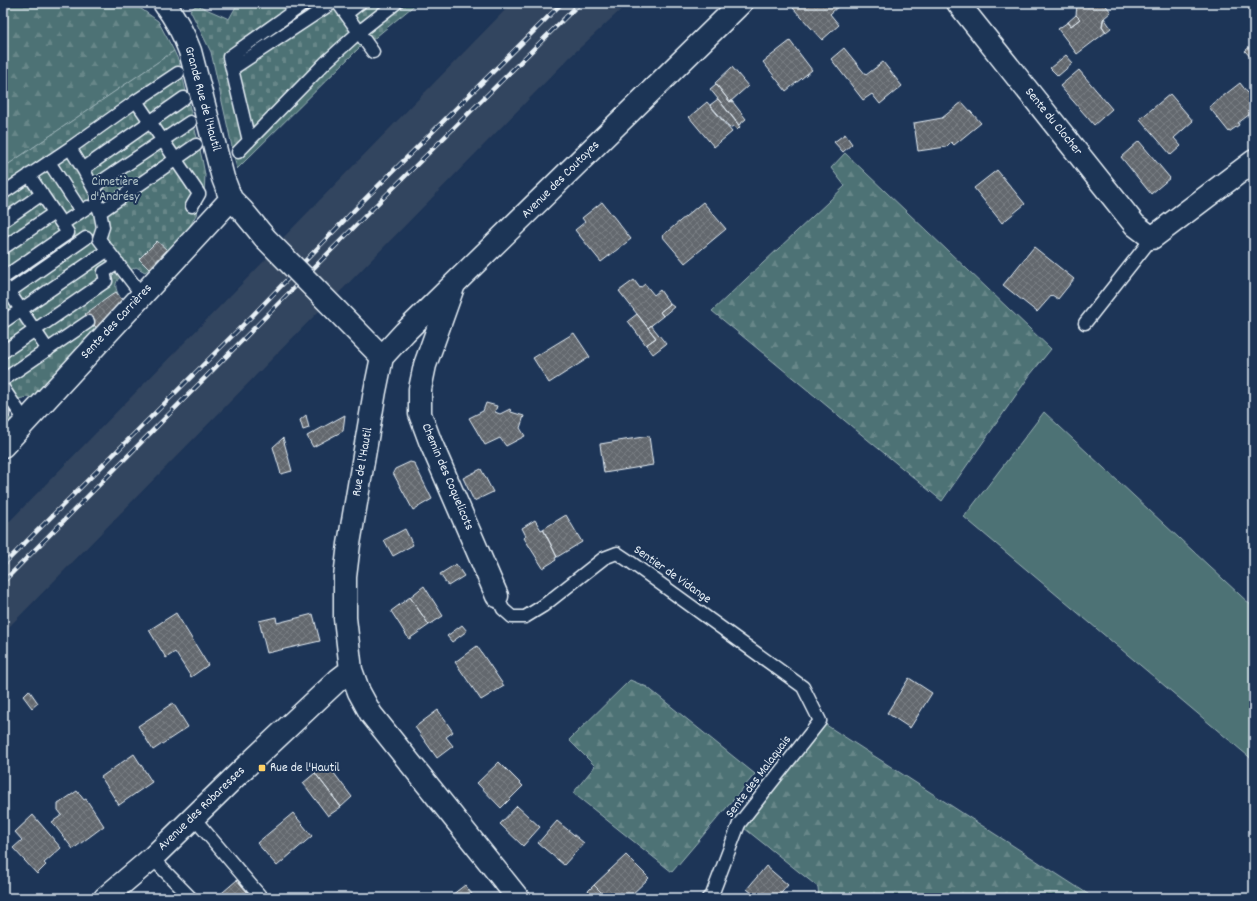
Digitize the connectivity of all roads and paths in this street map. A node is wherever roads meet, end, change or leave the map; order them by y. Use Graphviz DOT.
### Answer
graph roads {
  1 [pos="164,3"];
  2 [pos="305,3"];
  3 [pos="332,3"];
  4 [pos="338,3"];
  5 [pos="360,3"];
  6 [pos="396,3"];
  7 [pos="741,3"];
  8 [pos="958,3"];
  9 [pos="346,14"];
  10 [pos="359,32"];
  11 [pos="373,52"];
  12 [pos="232,68"];
  13 [pos="178,73"];
  14 [pos="184,98"];
  15 [pos="136,101"];
  16 [pos="150,122"];
  17 [pos="190,122"];
  18 [pos="163,140"];
  19 [pos="249,141"];
  20 [pos="196,145"];
  21 [pos="70,148"];
  22 [pos="238,152"];
  23 [pos="176,159"];
  24 [pos="1254,161"];
  25 [pos="49,162"];
  26 [pos="83,169"];
  27 [pos="29,176"];
  28 [pos="93,187"];
  29 [pos="3,193"];
  30 [pos="42,194"];
  31 [pos="231,199"];
  32 [pos="192,206"];
  33 [pos="98,207"];
  34 [pos="82,211"];
  35 [pos="54,213"];
  36 [pos="3,221"];
  37 [pos="65,229"];
  38 [pos="86,238"];
  39 [pos="1152,238"];
  40 [pos="99,239"];
  41 [pos="3,248"];
  42 [pos="108,250"];
  43 [pos="118,263"];
  44 [pos="3,278"];
  45 [pos="453,286"];
  46 [pos="5,290"];
  47 [pos="142,295"];
  48 [pos="21,310"];
  49 [pos="3,322"];
  50 [pos="88,322"];
  51 [pos="1085,322"];
  52 [pos="35,330"];
  53 [pos="48,350"];
  54 [pos="3,352"];
  55 [pos="382,357"];
  56 [pos="3,380"];
  57 [pos="4,393"];
  58 [pos="26,422"];
  59 [pos="3,446"];
  60 [pos="497,596"];
  61 [pos="351,670"];
  62 [pos="820,721"];
  63 [pos="193,817"];
  64 [pos="152,858"];
  65 [pos="105,898"];
  66 [pos="191,898"];
  67 [pos="262,898"];
  68 [pos="518,898"];
  69 [pos="708,898"];
  1 -- 31 [label="street, Grande Rue de l'Hautil"];
  2 -- 12 [label="lane"];
  3 -- 12 [label="lane"];
  4 -- 9 [label="lane"];
  5 -- 9 [label="lane"];
  6 -- 10 [label="lane"];
  7 -- 45 [label="street, Avenue des Coutayes"];
  8 -- 39 [label="street, Sente du Clocher"];
  9 -- 10 [label="lane"];
  10 -- 11 [label="lane"];
  10 -- 19 [label="lane"];
  12 -- 19 [label="lane"];
  13 -- 15 [label="lane"];
  14 -- 16 [label="lane"];
  15 -- 16 [label="lane"];
  15 -- 21 [label="lane"];
  16 -- 18 [label="lane"];
  16 -- 26 [label="lane"];
  17 -- 18 [label="lane"];
  18 -- 23 [label="lane"];
  18 -- 28 [label="lane"];
  19 -- 22 [label="lane"];
  20 -- 23 [label="lane"];
  21 -- 25 [label="lane"];
  21 -- 26 [label="lane"];
  23 -- 32 [label="lane"];
  23 -- 33 [label="lane"];
  24 -- 39 [label="street"];
  25 -- 27 [label="lane"];
  25 -- 34 [label="lane"];
  26 -- 28 [label="lane"];
  27 -- 29 [label="lane"];
  27 -- 30 [label="lane"];
  28 -- 33 [label="lane"];
  30 -- 35 [label="lane"];
  30 -- 36 [label="lane"];
  31 -- 47 [label="street, Sente des Carrières"];
  31 -- 55 [label="street, bridge"];
  33 -- 34 [label="lane"];
  33 -- 40 [label="lane"];
  34 -- 37 [label="lane"];
  35 -- 37 [label="lane"];
  35 -- 41 [label="lane"];
  37 -- 38 [label="lane"];
  37 -- 44 [label="lane"];
  38 -- 40 [label="lane"];
  38 -- 46 [label="lane"];
  39 -- 51 [label="lane"];
  40 -- 42 [label="lane"];
  42 -- 43 [label="lane"];
  42 -- 48 [label="lane"];
  43 -- 47 [label="lane"];
  43 -- 52 [label="lane"];
  45 -- 55 [label="street, Avenue des Coutayes"];
  45 -- 60 [label="street, Chemin des Coquelicots"];
  46 -- 48 [label="lane"];
  47 -- 58 [label="street, Sente des Carrières"];
  48 -- 49 [label="lane"];
  48 -- 52 [label="lane"];
  50 -- 53 [label="lane"];
  52 -- 53 [label="lane"];
  52 -- 54 [label="lane"];
  53 -- 56 [label="lane"];
  55 -- 61 [label="street, Rue de l'Hautil"];
  57 -- 58 [label="lane"];
  58 -- 59 [label="street, Sente des Carrières"];
  60 -- 62 [label="lane, Sentier de Vidange"];
  61 -- 63 [label="street, Avenue des Robaresses"];
  61 -- 68 [label="street, Rue de l'Hautil"];
  62 -- 69 [label="lane, Sente des Malaquais"];
  63 -- 64 [label="street, Avenue des Robaresses"];
  63 -- 67 [label="lane"];
  64 -- 65 [label="street, Avenue des Robaresses"];
  64 -- 66 [label="lane"];
}
